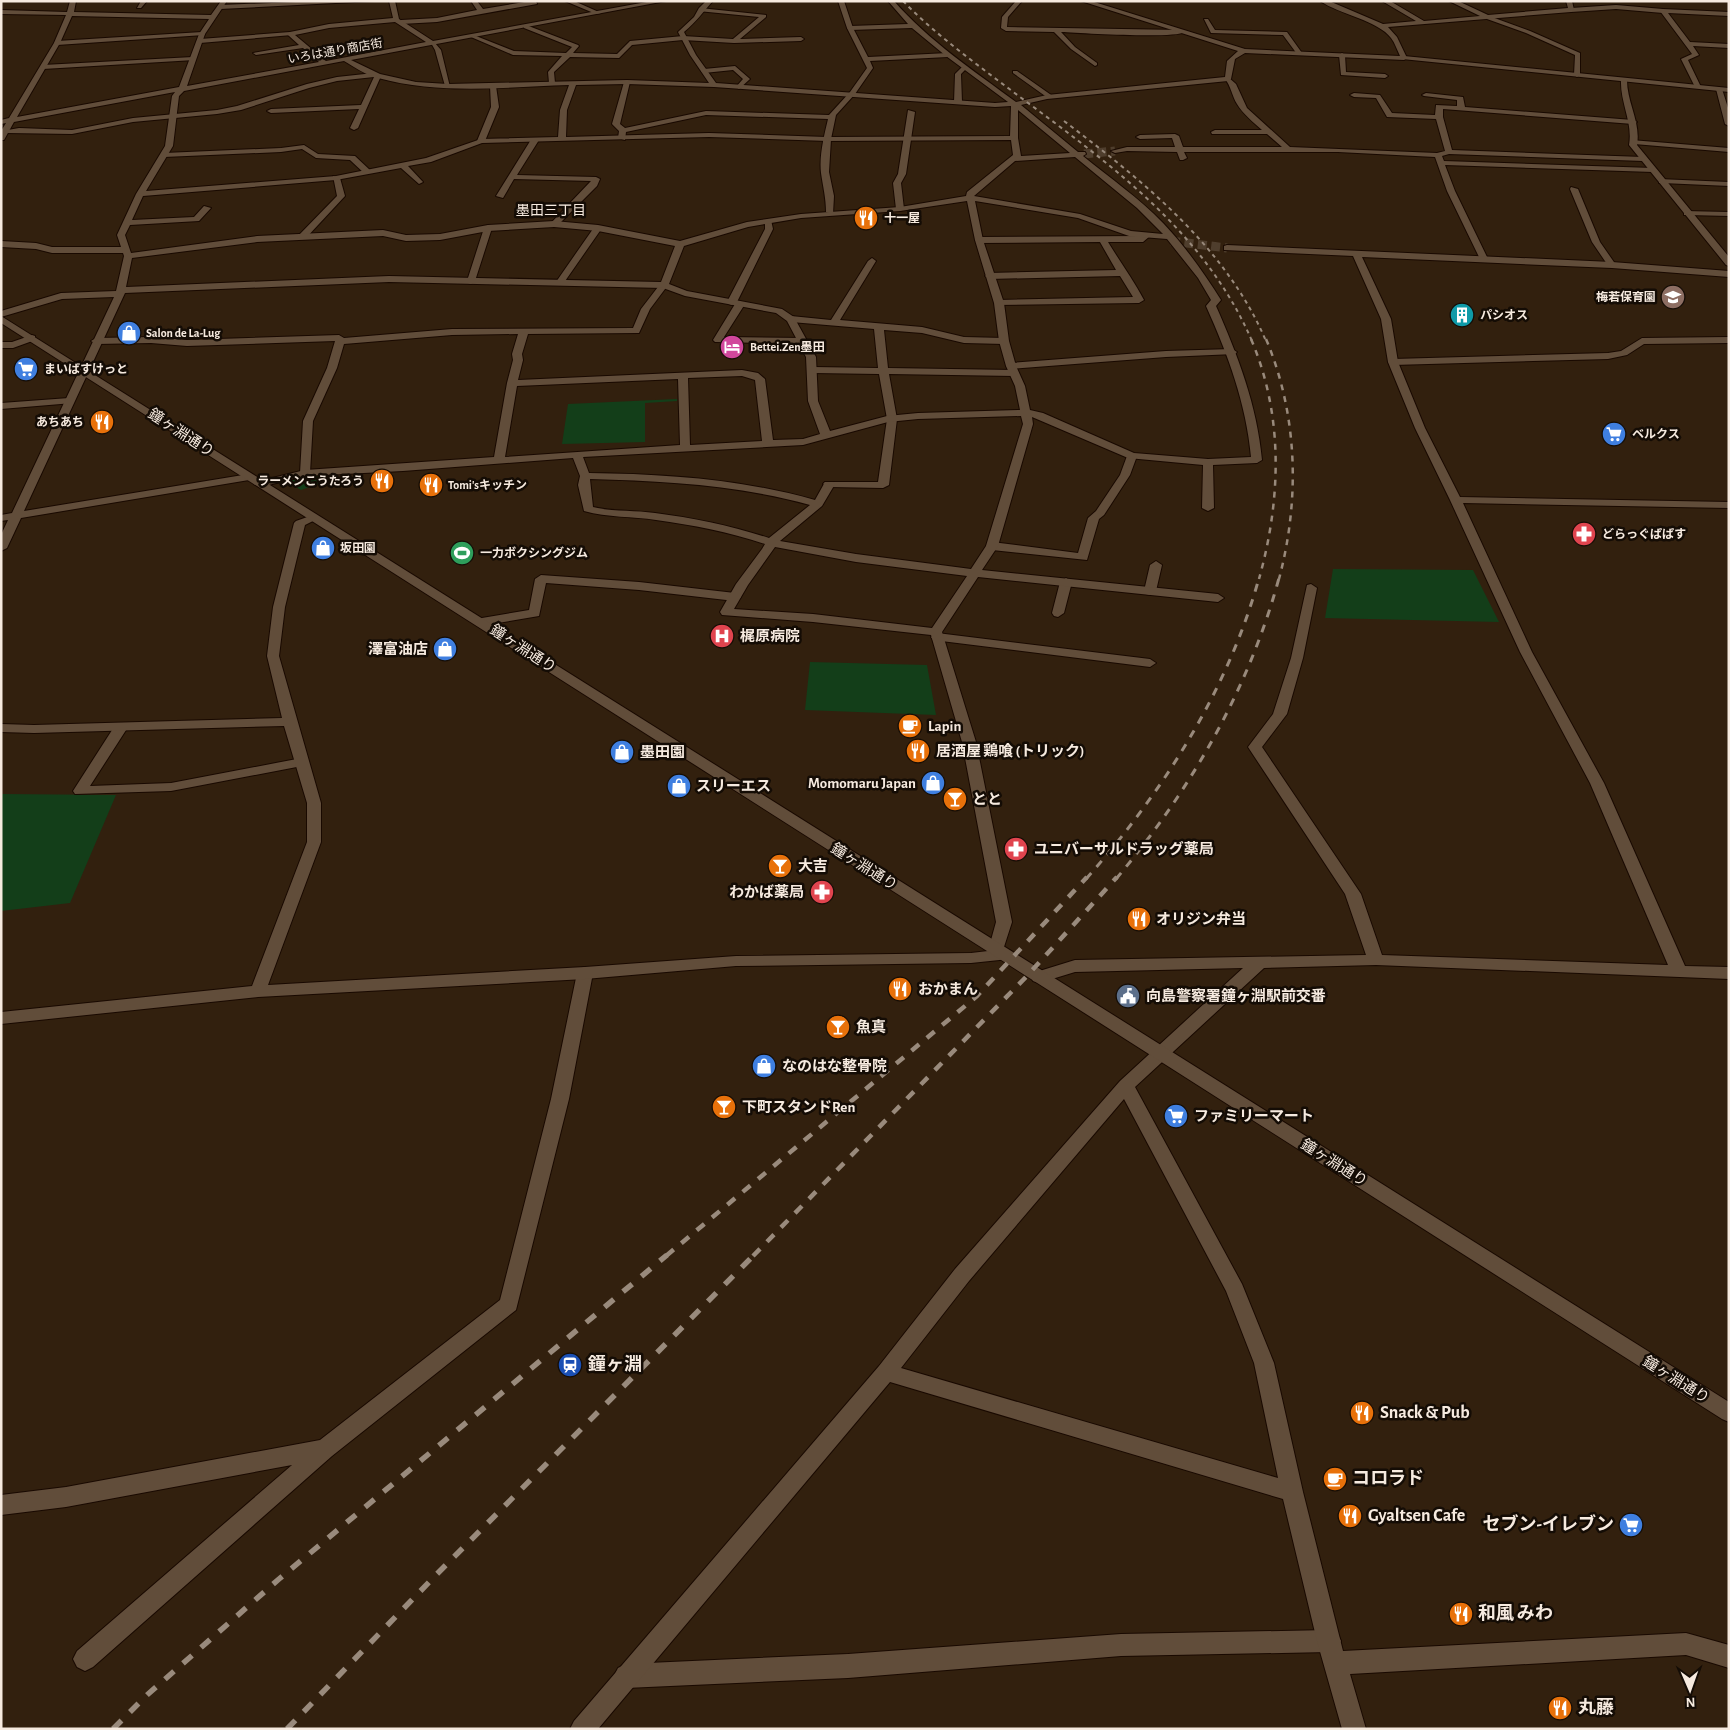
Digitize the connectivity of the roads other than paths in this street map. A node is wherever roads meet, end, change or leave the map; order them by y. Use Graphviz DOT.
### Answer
graph roads {
  1 [pos="73,1"];
  2 [pos="144,1"];
  3 [pos="371,1"];
  4 [pos="392,1"];
  5 [pos="474,1"];
  6 [pos="533,1"];
  7 [pos="568,1"];
  8 [pos="663,1"];
  9 [pos="710,1"];
  10 [pos="841,1"];
  11 [pos="891,1"];
  12 [pos="1019,1"];
  13 [pos="1084,1"];
  14 [pos="1323,1"];
  15 [pos="1385,1"];
  16 [pos="1452,1"];
  17 [pos="1569,1"];
  18 [pos="307,3"];
  19 [pos="222,4"];
  20 [pos="139,7"];
  21 [pos="700,10"];
  22 [pos="1571,10"];
  23 [pos="481,11"];
  24 [pos="1663,11"];
  25 [pos="1,12"];
  26 [pos="598,13"];
  27 [pos="70,14"];
  28 [pos="1729,14"];
  29 [pos="212,17"];
  30 [pos="1489,18"];
  31 [pos="1206,20"];
  32 [pos="398,21"];
  33 [pos="1422,22"];
  34 [pos="914,26"];
  35 [pos="1383,26"];
  36 [pos="526,27"];
  37 [pos="850,28"];
  38 [pos="1056,30"];
  39 [pos="1182,32"];
  40 [pos="1213,32"];
  41 [pos="290,34"];
  42 [pos="474,36"];
  43 [pos="1193,36"];
  44 [pos="201,37"];
  45 [pos="683,38"];
  46 [pos="296,39"];
  47 [pos="801,39"];
  48 [pos="734,41"];
  49 [pos="56,43"];
  50 [pos="267,43"];
  51 [pos="433,44"];
  52 [pos="1688,44"];
  53 [pos="304,46"];
  54 [pos="1729,46"];
  55 [pos="1244,51"];
  56 [pos="256,53"];
  57 [pos="1299,53"];
  58 [pos="568,54"];
  59 [pos="948,55"];
  60 [pos="1342,55"];
  61 [pos="1404,58"];
  62 [pos="193,59"];
  63 [pos="866,59"];
  64 [pos="346,60"];
  65 [pos="326,64"];
  66 [pos="1095,64"];
  67 [pos="43,67"];
  68 [pos="965,67"];
  69 [pos="704,71"];
  70 [pos="1015,72"];
  71 [pos="1577,75"];
  72 [pos="376,76"];
  73 [pos="1385,76"];
  74 [pos="1228,79"];
  75 [pos="1624,80"];
  76 [pos="574,82"];
  77 [pos="627,82"];
  78 [pos="552,83"];
  79 [pos="714,85"];
  80 [pos="448,86"];
  81 [pos="494,86"];
  82 [pos="739,87"];
  83 [pos="1698,87"];
  84 [pos="1719,89"];
  85 [pos="179,90"];
  86 [pos="1729,90"];
  87 [pos="853,93"];
  88 [pos="1354,95"];
  89 [pos="1426,95"];
  90 [pos="1050,97"];
  91 [pos="958,102"];
  92 [pos="1015,104"];
  93 [pos="364,107"];
  94 [pos="1461,109"];
  95 [pos="271,111"];
  96 [pos="911,112"];
  97 [pos="174,116"];
  98 [pos="832,117"];
  99 [pos="1439,117"];
  100 [pos="1,122"];
  101 [pos="10,122"];
  102 [pos="1633,122"];
  103 [pos="1729,124"];
  104 [pos="354,128"];
  105 [pos="1216,132"];
  106 [pos="1270,132"];
  107 [pos="622,134"];
  108 [pos="4,135"];
  109 [pos="1140,137"];
  110 [pos="906,138"];
  111 [pos="1014,138"];
  112 [pos="562,139"];
  113 [pos="827,139"];
  114 [pos="535,140"];
  115 [pos="481,141"];
  116 [pos="1634,142"];
  117 [pos="1712,149"];
  118 [pos="1180,150"];
  119 [pos="1288,150"];
  120 [pos="1729,150"];
  121 [pos="1115,151"];
  122 [pos="1449,152"];
  123 [pos="1081,154"];
  124 [pos="164,155"];
  125 [pos="1643,158"];
  126 [pos="1013,159"];
  127 [pos="1184,159"];
  128 [pos="1439,159"];
  129 [pos="1720,159"];
  130 [pos="402,164"];
  131 [pos="1653,170"];
  132 [pos="368,172"];
  133 [pos="511,177"];
  134 [pos="336,178"];
  135 [pos="1662,181"];
  136 [pos="419,182"];
  137 [pos="1729,184"];
  138 [pos="1574,189"];
  139 [pos="140,194"];
  140 [pos="500,196"];
  141 [pos="970,198"];
  142 [pos="207,208"];
  143 [pos="900,209"];
  144 [pos="830,212"];
  145 [pos="1687,213"];
  146 [pos="1729,214"];
  147 [pos="768,222"];
  148 [pos="126,223"];
  149 [pos="554,224"];
  150 [pos="488,228"];
  151 [pos="598,228"];
  152 [pos="1146,236"];
  153 [pos="302,237"];
  154 [pos="1167,237"];
  155 [pos="1102,238"];
  156 [pos="979,240"];
  157 [pos="1712,243"];
  158 [pos="1,244"];
  159 [pos="680,244"];
  160 [pos="1729,244"];
  161 [pos="1227,248"];
  162 [pos="127,253"];
  163 [pos="1356,254"];
  164 [pos="1484,259"];
  165 [pos="872,261"];
  166 [pos="1729,264"];
  167 [pos="1612,265"];
  168 [pos="1122,273"];
  169 [pos="1729,274"];
  170 [pos="989,276"];
  171 [pos="471,281"];
  172 [pos="560,282"];
  173 [pos="664,285"];
  174 [pos="120,292"];
  175 [pos="736,303"];
  176 [pos="999,303"];
  177 [pos="1,314"];
  178 [pos="791,318"];
  179 [pos="1,319"];
  180 [pos="834,322"];
  181 [pos="879,327"];
  182 [pos="524,332"];
  183 [pos="32,338"];
  184 [pos="1004,340"];
  185 [pos="1729,340"];
  186 [pos="96,341"];
  187 [pos="340,341"];
  188 [pos="803,341"];
  189 [pos="1,345"];
  190 [pos="1232,352"];
  191 [pos="1393,362"];
  192 [pos="83,370"];
  193 [pos="812,370"];
  194 [pos="1012,370"];
  195 [pos="884,371"];
  196 [pos="683,376"];
  197 [pos="512,383"];
  198 [pos="69,400"];
  199 [pos="1,406"];
  200 [pos="1027,414"];
  201 [pos="892,419"];
  202 [pos="826,436"];
  203 [pos="768,444"];
  204 [pos="685,448"];
  205 [pos="577,454"];
  206 [pos="1132,456"];
  207 [pos="499,460"];
  208 [pos="1208,462"];
  209 [pos="305,472"];
  210 [pos="585,476"];
  211 [pos="255,480"];
  212 [pos="1456,500"];
  213 [pos="818,504"];
  214 [pos="1729,505"];
  215 [pos="1208,508"];
  216 [pos="17,516"];
  217 [pos="1,518"];
  218 [pos="312,518"];
  219 [pos="771,542"];
  220 [pos="992,546"];
  221 [pos="1,548"];
  222 [pos="1156,565"];
  223 [pos="974,574"];
  224 [pos="1066,582"];
  225 [pos="1311,588"];
  226 [pos="1150,591"];
  227 [pos="735,597"];
  228 [pos="1218,598"];
  229 [pos="1058,613"];
  230 [pos="480,622"];
  231 [pos="936,635"];
  232 [pos="1150,663"];
  233 [pos="290,722"];
  234 [pos="121,727"];
  235 [pos="1,728"];
  236 [pos="302,762"];
  237 [pos="999,952"];
  238 [pos="1376,960"];
  239 [pos="1260,962"];
  240 [pos="1679,971"];
  241 [pos="585,973"];
  242 [pos="1729,973"];
  243 [pos="1039,977"];
  244 [pos="258,991"];
  245 [pos="1,1018"];
  246 [pos="1161,1054"];
  247 [pos="1126,1086"];
  248 [pos="886,1372"];
  249 [pos="1729,1413"];
  250 [pos="325,1449"];
  251 [pos="1292,1492"];
  252 [pos="1,1505"];
  253 [pos="1329,1641"];
  254 [pos="1729,1657"];
  255 [pos="85,1659"];
  256 [pos="1336,1663"];
  257 [pos="626,1676"];
  258 [pos="582,1729"];
  259 [pos="1354,1729"];
  1 -- 27 [label="street"];
  2 -- 20 [label="street"];
  3 -- 18 [label="street"];
  4 -- 32 [label="street"];
  5 -- 23 [label="street"];
  6 -- 23 [label="street"];
  7 -- 26 [label="street"];
  8 -- 26 [label="street, いろは通り商店街"];
  9 -- 21 [label="street"];
  10 -- 37 [label="street"];
  11 -- 34 [label="street"];
  12 -- 38 [label="street"];
  13 -- 39 [label="street"];
  14 -- 35 [label="street"];
  15 -- 33 [label="street"];
  16 -- 30 [label="street"];
  17 -- 22 [label="street"];
  18 -- 19 [label="street"];
  19 -- 29 [label="street"];
  21 -- 45 [label="street"];
  21 -- 48 [label="street"];
  22 -- 24 [label="street"];
  22 -- 30 [label="street"];
  23 -- 32 [label="street"];
  24 -- 28 [label="street"];
  24 -- 52 [label="street"];
  25 -- 27 [label="street"];
  26 -- 36 [label="street, いろは通り商店街"];
  27 -- 29 [label="street"];
  27 -- 49 [label="street"];
  29 -- 44 [label="street"];
  30 -- 33 [label="street"];
  30 -- 71 [label="street"];
  31 -- 40 [label="street"];
  32 -- 41 [label="street"];
  32 -- 51 [label="street"];
  33 -- 35 [label="street"];
  34 -- 37 [label="street"];
  34 -- 59 [label="street"];
  35 -- 61 [label="street"];
  36 -- 42 [label="street, いろは通り商店街"];
  36 -- 58 [label="street"];
  37 -- 63 [label="street"];
  38 -- 39 [label="street"];
  38 -- 66 [label="street"];
  39 -- 43 [label="street"];
  40 -- 43 [label="street"];
  40 -- 57 [label="street"];
  41 -- 44 [label="street"];
  41 -- 46 [label="street"];
  42 -- 51 [label="street, いろは通り商店街"];
  42 -- 58 [label="street"];
  43 -- 55 [label="street"];
  44 -- 49 [label="street"];
  44 -- 62 [label="street"];
  45 -- 48 [label="street"];
  45 -- 58 [label="street"];
  45 -- 69 [label="street"];
  46 -- 50 [label="street"];
  46 -- 53 [label="street"];
  47 -- 48 [label="street"];
  49 -- 67 [label="street"];
  51 -- 64 [label="street, いろは通り商店街"];
  51 -- 80 [label="street"];
  52 -- 54 [label="street"];
  52 -- 83 [label="street"];
  53 -- 56 [label="street"];
  53 -- 65 [label="street"];
  55 -- 57 [label="street"];
  55 -- 74 [label="street"];
  57 -- 60 [label="street"];
  58 -- 78 [label="street"];
  59 -- 63 [label="street"];
  59 -- 68 [label="street"];
  60 -- 61 [label="street"];
  60 -- 73 [label="street"];
  61 -- 71 [label="street"];
  62 -- 67 [label="street"];
  62 -- 85 [label="street"];
  63 -- 87 [label="street"];
  64 -- 65 [label="street, いろは通り商店街"];
  64 -- 72 [label="street"];
  65 -- 85 [label="street, いろは通り商店街"];
  67 -- 101 [label="street"];
  68 -- 91 [label="street"];
  68 -- 92 [label="street"];
  69 -- 79 [label="street"];
  69 -- 82 [label="street"];
  70 -- 90 [label="street"];
  71 -- 75 [label="street"];
  72 -- 80 [label="street"];
  72 -- 93 [label="street"];
  72 -- 97 [label="street"];
  74 -- 90 [label="street"];
  74 -- 106 [label="street"];
  75 -- 83 [label="street"];
  75 -- 102 [label="street"];
  76 -- 77 [label="street"];
  76 -- 78 [label="street"];
  76 -- 112 [label="street"];
  77 -- 79 [label="street"];
  77 -- 107 [label="street"];
  78 -- 81 [label="street"];
  79 -- 82 [label="street"];
  80 -- 81 [label="street"];
  81 -- 115 [label="street"];
  82 -- 87 [label="street"];
  83 -- 84 [label="street"];
  84 -- 86 [label="street"];
  84 -- 103 [label="street"];
  85 -- 97 [label="street"];
  85 -- 101 [label="street, いろは通り商店街"];
  87 -- 91 [label="street"];
  87 -- 98 [label="street"];
  88 -- 99 [label="street"];
  89 -- 94 [label="street"];
  90 -- 92 [label="street"];
  91 -- 92 [label="street"];
  92 -- 111 [label="street"];
  92 -- 123 [label="street"];
  93 -- 95 [label="street"];
  93 -- 104 [label="street"];
  94 -- 99 [label="street"];
  94 -- 102 [label="street"];
  96 -- 110 [label="street"];
  97 -- 108 [label="street"];
  97 -- 124 [label="street"];
  98 -- 107 [label="street"];
  98 -- 113 [label="street"];
  99 -- 122 [label="street"];
  100 -- 101 [label="street, いろは通り商店街"];
  101 -- 108 [label="street"];
  102 -- 116 [label="street"];
  105 -- 106 [label="street"];
  106 -- 119 [label="street"];
  107 -- 112 [label="street"];
  107 -- 113 [label="street"];
  109 -- 118 [label="street"];
  110 -- 111 [label="street"];
  110 -- 113 [label="street"];
  110 -- 143 [label="street"];
  111 -- 126 [label="street"];
  112 -- 114 [label="street"];
  113 -- 144 [label="street"];
  114 -- 115 [label="street"];
  114 -- 133 [label="street"];
  115 -- 130 [label="street"];
  116 -- 117 [label="street"];
  116 -- 125 [label="street"];
  117 -- 120 [label="street"];
  117 -- 129 [label="street"];
  118 -- 119 [label="street"];
  118 -- 121 [label="street"];
  118 -- 127 [label="street"];
  119 -- 128 [label="street"];
  122 -- 125 [label="street"];
  122 -- 128 [label="street"];
  123 -- 126 [label="street"];
  123 -- 154 [label="street"];
  124 -- 132 [label="street"];
  124 -- 139 [label="street"];
  125 -- 131 [label="street"];
  126 -- 141 [label="street"];
  128 -- 131 [label="street"];
  128 -- 164 [label="street"];
  130 -- 132 [label="street"];
  130 -- 136 [label="street"];
  131 -- 135 [label="street"];
  132 -- 134 [label="street"];
  133 -- 140 [label="street"];
  133 -- 149 [label="street"];
  134 -- 139 [label="street"];
  134 -- 153 [label="street"];
  135 -- 137 [label="street"];
  135 -- 145 [label="street"];
  138 -- 167 [label="street"];
  139 -- 148 [label="street"];
  141 -- 143 [label="street"];
  141 -- 152 [label="street"];
  141 -- 156 [label="street"];
  142 -- 148 [label="street"];
  143 -- 144 [label="street"];
  144 -- 147 [label="street"];
  145 -- 146 [label="street"];
  145 -- 157 [label="street"];
  147 -- 159 [label="street"];
  147 -- 175 [label="street"];
  148 -- 162 [label="street"];
  149 -- 150 [label="street"];
  149 -- 151 [label="street"];
  150 -- 153 [label="street"];
  150 -- 171 [label="street"];
  151 -- 159 [label="street"];
  151 -- 172 [label="street"];
  152 -- 154 [label="street"];
  152 -- 155 [label="street"];
  153 -- 162 [label="street"];
  154 -- 190 [label="street"];
  155 -- 156 [label="street"];
  155 -- 168 [label="street"];
  156 -- 170 [label="street"];
  157 -- 160 [label="street"];
  157 -- 166 [label="street"];
  158 -- 162 [label="street"];
  159 -- 173 [label="street"];
  161 -- 163 [label="street"];
  162 -- 174 [label="street"];
  163 -- 164 [label="street"];
  163 -- 191 [label="street"];
  164 -- 167 [label="street"];
  165 -- 180 [label="street"];
  167 -- 169 [label="street"];
  168 -- 170 [label="street"];
  168 -- 176 [label="street"];
  170 -- 176 [label="street"];
  171 -- 172 [label="street"];
  171 -- 174 [label="street"];
  172 -- 173 [label="street"];
  173 -- 175 [label="street"];
  173 -- 182 [label="street"];
  174 -- 177 [label="street"];
  174 -- 186 [label="street"];
  175 -- 178 [label="street"];
  175 -- 188 [label="street"];
  176 -- 184 [label="street"];
  178 -- 180 [label="street"];
  178 -- 188 [label="street"];
  179 -- 183 [label="street, 鐘ヶ淵通り"];
  180 -- 181 [label="street"];
  181 -- 184 [label="street"];
  181 -- 195 [label="street"];
  182 -- 187 [label="street"];
  182 -- 197 [label="street"];
  183 -- 189 [label="street"];
  183 -- 192 [label="street, 鐘ヶ淵通り"];
  184 -- 194 [label="street"];
  185 -- 191 [label="street"];
  186 -- 187 [label="street"];
  186 -- 192 [label="street"];
  187 -- 209 [label="street"];
  188 -- 193 [label="street"];
  190 -- 194 [label="street"];
  190 -- 208 [label="street"];
  191 -- 212 [label="street"];
  192 -- 198 [label="street"];
  192 -- 211 [label="street, 鐘ヶ淵通り"];
  193 -- 195 [label="street"];
  193 -- 202 [label="street"];
  194 -- 195 [label="street"];
  194 -- 200 [label="street"];
  195 -- 201 [label="street"];
  196 -- 197 [label="street"];
  196 -- 203 [label="street"];
  196 -- 204 [label="street"];
  197 -- 207 [label="street"];
  198 -- 199 [label="street"];
  198 -- 216 [label="street"];
  200 -- 201 [label="street"];
  200 -- 206 [label="street"];
  200 -- 220 [label="street"];
  201 -- 202 [label="street"];
  201 -- 213 [label="street"];
  202 -- 203 [label="street"];
  203 -- 204 [label="street"];
  204 -- 205 [label="street"];
  205 -- 207 [label="street"];
  205 -- 210 [label="street"];
  206 -- 208 [label="street"];
  206 -- 220 [label="street"];
  207 -- 209 [label="street"];
  208 -- 215 [label="street"];
  209 -- 211 [label="street"];
  210 -- 213 [label="street"];
  210 -- 219 [label="street"];
  211 -- 216 [label="street"];
  211 -- 218 [label="street, 鐘ヶ淵通り"];
  212 -- 214 [label="street"];
  212 -- 240 [label="street"];
  213 -- 219 [label="street"];
  216 -- 217 [label="street"];
  216 -- 221 [label="street"];
  218 -- 230 [label="street, 鐘ヶ淵通り"];
  218 -- 233 [label="street"];
  219 -- 223 [label="street"];
  219 -- 227 [label="street"];
  220 -- 223 [label="street"];
  222 -- 226 [label="street"];
  223 -- 224 [label="street"];
  223 -- 231 [label="street"];
  224 -- 226 [label="street"];
  224 -- 229 [label="street"];
  225 -- 238 [label="street"];
  226 -- 228 [label="street"];
  227 -- 230 [label="street"];
  227 -- 231 [label="street"];
  230 -- 237 [label="street, 鐘ヶ淵通り"];
  231 -- 232 [label="street"];
  231 -- 237 [label="street"];
  233 -- 234 [label="street"];
  233 -- 236 [label="street"];
  234 -- 235 [label="street"];
  234 -- 236 [label="street"];
  236 -- 244 [label="street"];
  237 -- 241 [label="street"];
  237 -- 243 [label="street, 鐘ヶ淵通り"];
  238 -- 239 [label="street"];
  238 -- 240 [label="street"];
  239 -- 243 [label="street"];
  239 -- 246 [label="street"];
  240 -- 242 [label="street"];
  241 -- 244 [label="street"];
  241 -- 250 [label="street"];
  243 -- 246 [label="street, 鐘ヶ淵通り"];
  244 -- 245 [label="street"];
  246 -- 247 [label="street"];
  246 -- 249 [label="street, 鐘ヶ淵通り"];
  247 -- 248 [label="street"];
  247 -- 251 [label="street"];
  248 -- 251 [label="street"];
  248 -- 257 [label="street"];
  250 -- 252 [label="street"];
  250 -- 255 [label="street"];
  251 -- 253 [label="street"];
  253 -- 256 [label="street"];
  253 -- 257 [label="street"];
  254 -- 256 [label="street"];
  256 -- 259 [label="street"];
  257 -- 258 [label="street"];
}
